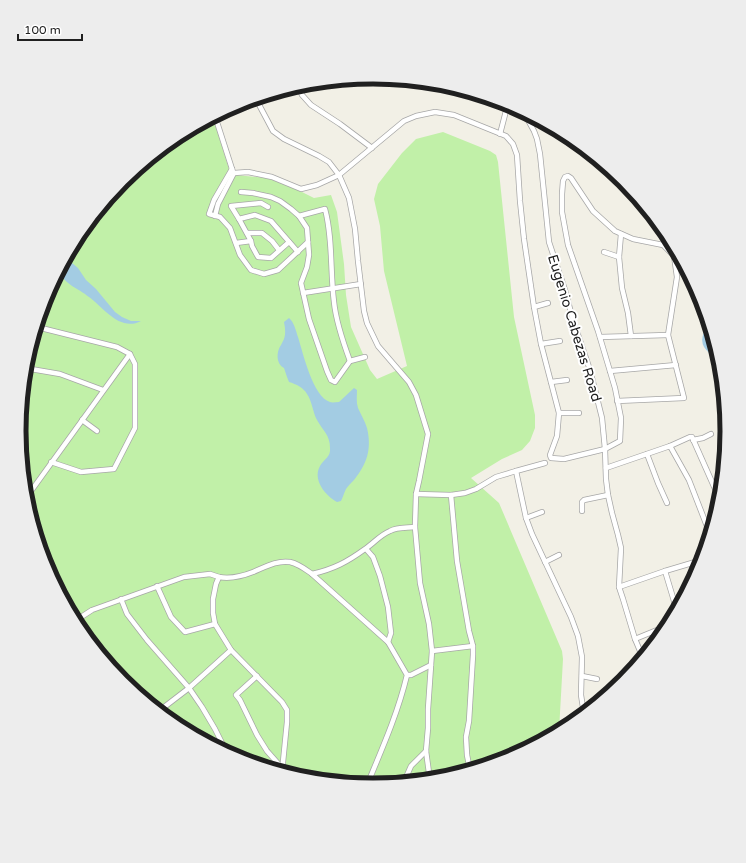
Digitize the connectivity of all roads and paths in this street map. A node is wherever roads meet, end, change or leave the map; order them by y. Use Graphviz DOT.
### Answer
graph roads {
  1 [pos="301,92"];
  2 [pos="259,104"];
  3 [pos="507,111"];
  4 [pos="217,122"];
  5 [pos="529,122"];
  6 [pos="500,134"];
  7 [pos="372,148"];
  8 [pos="233,171"];
  9 [pos="339,175"];
  10 [pos="241,192"];
  11 [pos="268,207"];
  12 [pos="215,216"];
  13 [pos="299,216"];
  14 [pos="239,219"];
  15 [pos="247,233"];
  16 [pos="621,234"];
  17 [pos="251,241"];
  18 [pos="289,242"];
  19 [pos="308,242"];
  20 [pos="236,243"];
  21 [pos="279,250"];
  22 [pos="298,252"];
  23 [pos="604,252"];
  24 [pos="671,253"];
  25 [pos="619,257"];
  26 [pos="674,259"];
  27 [pos="361,284"];
  28 [pos="332,288"];
  29 [pos="303,293"];
  30 [pos="548,304"];
  31 [pos="534,306"];
  32 [pos="42,328"];
  33 [pos="668,335"];
  34 [pos="631,336"];
  35 [pos="600,337"];
  36 [pos="560,341"];
  37 [pos="541,344"];
  38 [pos="130,354"];
  39 [pos="365,357"];
  40 [pos="350,361"];
  41 [pos="676,365"];
  42 [pos="32,369"];
  43 [pos="610,371"];
  44 [pos="568,380"];
  45 [pos="551,382"];
  46 [pos="103,390"];
  47 [pos="618,401"];
  48 [pos="559,413"];
  49 [pos="579,413"];
  50 [pos="82,420"];
  51 [pos="97,431"];
  52 [pos="711,434"];
  53 [pos="693,440"];
  54 [pos="670,446"];
  55 [pos="605,449"];
  56 [pos="647,454"];
  57 [pos="51,462"];
  58 [pos="545,464"];
  59 [pos="606,468"];
  60 [pos="516,471"];
  61 [pos="715,489"];
  62 [pos="31,490"];
  63 [pos="416,494"];
  64 [pos="451,495"];
  65 [pos="608,495"];
  66 [pos="667,503"];
  67 [pos="582,511"];
  68 [pos="542,512"];
  69 [pos="526,518"];
  70 [pos="707,524"];
  71 [pos="415,527"];
  72 [pos="366,549"];
  73 [pos="559,555"];
  74 [pos="545,562"];
  75 [pos="695,562"];
  76 [pos="665,572"];
  77 [pos="312,574"];
  78 [pos="219,577"];
  79 [pos="158,586"];
  80 [pos="619,587"];
  81 [pos="121,599"];
  82 [pos="675,604"];
  83 [pos="80,618"];
  84 [pos="215,624"];
  85 [pos="657,630"];
  86 [pos="636,639"];
  87 [pos="388,642"];
  88 [pos="472,646"];
  89 [pos="231,650"];
  90 [pos="432,651"];
  91 [pos="641,652"];
  92 [pos="431,665"];
  93 [pos="407,675"];
  94 [pos="257,676"];
  95 [pos="582,676"];
  96 [pos="597,679"];
  97 [pos="189,688"];
  98 [pos="164,708"];
  99 [pos="583,708"];
  100 [pos="223,744"];
  101 [pos="426,751"];
  102 [pos="469,765"];
  103 [pos="279,766"];
  104 [pos="282,767"];
  105 [pos="429,774"];
  106 [pos="406,777"];
  107 [pos="370,778"];
  1 -- 7 [label="street"];
  2 -- 9 [label="street"];
  3 -- 6 [label="street"];
  4 -- 8 [label="street"];
  5 -- 55 [label="street, Eugenio Cabezas Road"];
  6 -- 7 [label="street"];
  6 -- 31 [label="street"];
  7 -- 9 [label="street"];
  8 -- 9 [label="street"];
  8 -- 12 [label="street"];
  8 -- 12 [label="street"];
  9 -- 27 [label="street"];
  10 -- 13 [label="street"];
  11 -- 14 [label="street"];
  12 -- 20 [label="street"];
  13 -- 19 [label="street"];
  13 -- 28 [label="street"];
  14 -- 15 [label="street"];
  14 -- 18 [label="street"];
  15 -- 17 [label="street"];
  15 -- 21 [label="street"];
  16 -- 24 [label="street"];
  16 -- 25 [label="street"];
  16 -- 35 [label="street"];
  17 -- 20 [label="street"];
  17 -- 21 [label="street"];
  18 -- 21 [label="street"];
  18 -- 22 [label="street"];
  19 -- 22 [label="street"];
  19 -- 29 [label="street"];
  20 -- 22 [label="street"];
  23 -- 25 [label="street"];
  25 -- 34 [label="street"];
  26 -- 33 [label="street"];
  27 -- 28 [label="street"];
  27 -- 63 [label="street"];
  28 -- 29 [label="street"];
  28 -- 40 [label="street"];
  29 -- 40 [label="street"];
  30 -- 31 [label="street"];
  31 -- 37 [label="street"];
  32 -- 38 [label="street"];
  33 -- 34 [label="street"];
  33 -- 41 [label="street"];
  34 -- 35 [label="street"];
  35 -- 43 [label="street"];
  36 -- 37 [label="street"];
  37 -- 45 [label="street"];
  38 -- 46 [label="street"];
  38 -- 57 [label="street"];
  39 -- 40 [label="street"];
  41 -- 43 [label="street"];
  41 -- 47 [label="street"];
  42 -- 46 [label="street"];
  43 -- 47 [label="street"];
  44 -- 45 [label="street"];
  45 -- 48 [label="street"];
  46 -- 50 [label="street"];
  47 -- 55 [label="street"];
  48 -- 49 [label="street"];
  48 -- 55 [label="street"];
  50 -- 51 [label="street"];
  50 -- 57 [label="street"];
  52 -- 53 [label="street"];
  53 -- 54 [label="street"];
  53 -- 61 [label="street"];
  54 -- 56 [label="street"];
  54 -- 70 [label="street"];
  55 -- 59 [label="street, Eugenio Cabezas Road"];
  56 -- 59 [label="street"];
  56 -- 66 [label="street"];
  57 -- 62 [label="street"];
  58 -- 60 [label="street"];
  59 -- 65 [label="street, Eugenio Cabezas Road"];
  60 -- 64 [label="street"];
  60 -- 69 [label="street"];
  63 -- 64 [label="street"];
  63 -- 71 [label="street"];
  64 -- 88 [label="street"];
  65 -- 67 [label="street"];
  65 -- 80 [label="street, Eugenio Cabezas Road"];
  68 -- 69 [label="street"];
  69 -- 74 [label="street"];
  71 -- 72 [label="street"];
  71 -- 90 [label="street"];
  72 -- 77 [label="street"];
  72 -- 87 [label="street"];
  73 -- 74 [label="street"];
  74 -- 95 [label="street"];
  75 -- 76 [label="street"];
  76 -- 80 [label="street"];
  76 -- 82 [label="street"];
  77 -- 78 [label="street"];
  77 -- 87 [label="street"];
  78 -- 79 [label="street"];
  78 -- 84 [label="street"];
  79 -- 81 [label="street"];
  79 -- 84 [label="street"];
  80 -- 86 [label="street, Eugenio Cabezas Road"];
  81 -- 83 [label="street"];
  81 -- 97 [label="street"];
  84 -- 89 [label="street"];
  85 -- 86 [label="street"];
  86 -- 91 [label="street, Eugenio Cabezas Road"];
  87 -- 93 [label="street"];
  88 -- 90 [label="street"];
  88 -- 102 [label="street"];
  89 -- 94 [label="street"];
  89 -- 97 [label="street"];
  90 -- 92 [label="street"];
  92 -- 93 [label="street"];
  92 -- 101 [label="street"];
  93 -- 107 [label="street"];
  94 -- 103 [label="street"];
  94 -- 104 [label="street"];
  95 -- 96 [label="street"];
  95 -- 99 [label="street"];
  97 -- 98 [label="street"];
  97 -- 100 [label="street"];
  101 -- 105 [label="street"];
  101 -- 106 [label="street"];
}
